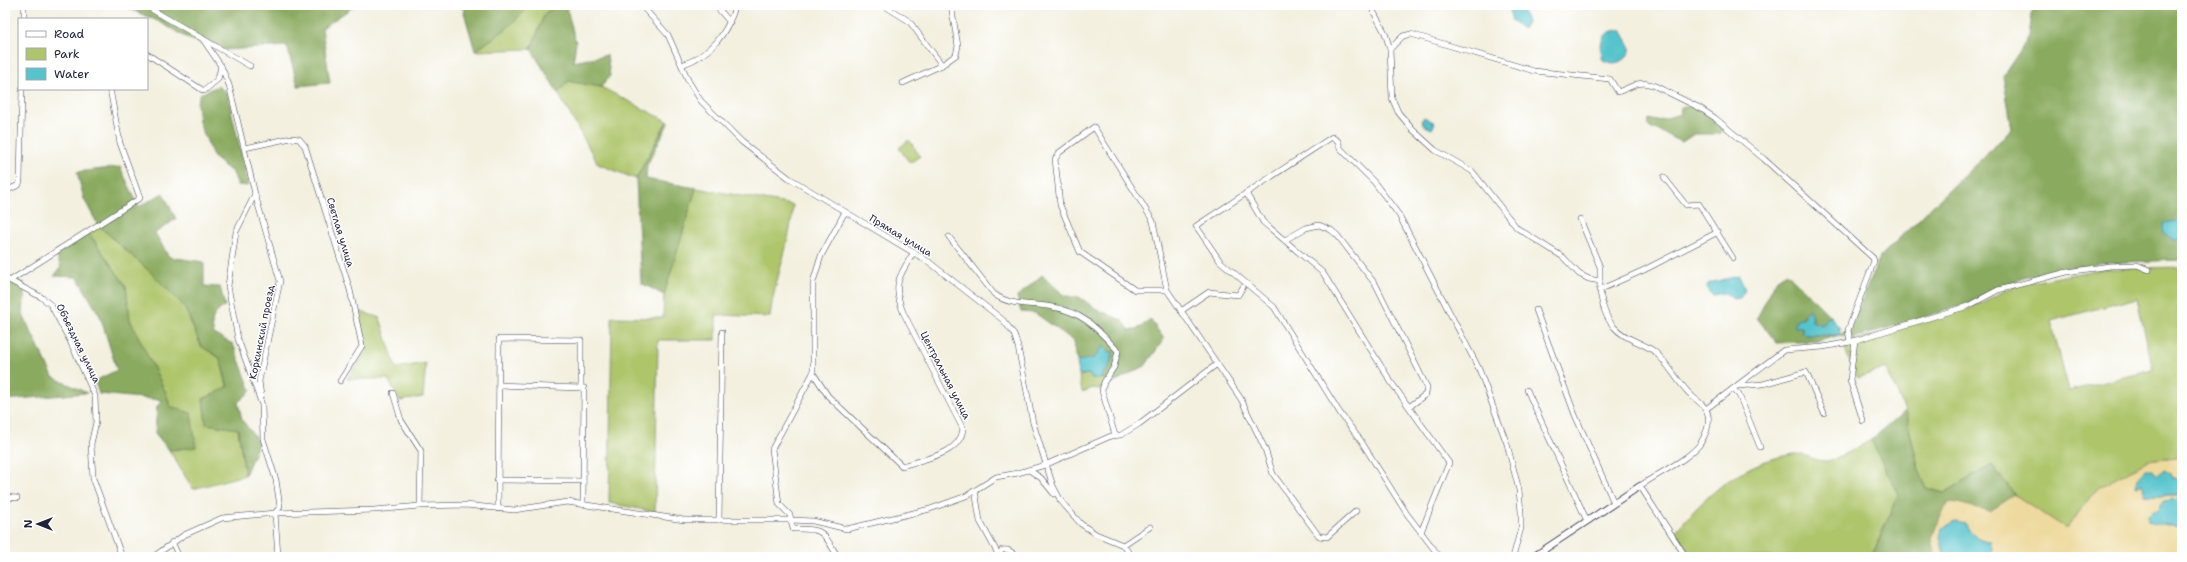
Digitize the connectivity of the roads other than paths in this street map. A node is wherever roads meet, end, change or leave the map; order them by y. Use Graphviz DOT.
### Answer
graph roads {
  1 [pos="24,5"];
  2 [pos="144,5"];
  3 [pos="641,5"];
  4 [pos="715,5"];
  5 [pos="736,5"];
  6 [pos="883,5"];
  7 [pos="951,5"];
  8 [pos="1370,5"];
  9 [pos="24,18"];
  10 [pos="730,22"];
  11 [pos="202,38"];
  12 [pos="1390,49"];
  13 [pos="148,55"];
  14 [pos="682,65"];
  15 [pos="221,66"];
  16 [pos="250,66"];
  17 [pos="942,66"];
  18 [pos="903,83"];
  19 [pos="22,90"];
  20 [pos="110,90"];
  21 [pos="245,148"];
  22 [pos="1664,177"];
  23 [pos="5,191"];
  24 [pos="1246,193"];
  25 [pos="255,194"];
  26 [pos="845,212"];
  27 [pos="1580,220"];
  28 [pos="1718,232"];
  29 [pos="949,237"];
  30 [pos="1285,240"];
  31 [pos="914,252"];
  32 [pos="1734,258"];
  33 [pos="2149,270"];
  34 [pos="8,279"];
  35 [pos="1600,281"];
  36 [pos="1243,287"];
  37 [pos="1167,290"];
  38 [pos="1599,290"];
  39 [pos="1536,310"];
  40 [pos="1180,311"];
  41 [pos="722,332"];
  42 [pos="1852,341"];
  43 [pos="1216,364"];
  44 [pos="813,373"];
  45 [pos="340,381"];
  46 [pos="499,385"];
  47 [pos="1738,386"];
  48 [pos="581,388"];
  49 [pos="1733,389"];
  50 [pos="1527,390"];
  51 [pos="393,393"];
  52 [pos="262,405"];
  53 [pos="1409,407"];
  54 [pos="1706,409"];
  55 [pos="1824,413"];
  56 [pos="1863,421"];
  57 [pos="1115,436"];
  58 [pos="1760,447"];
  59 [pos="1045,464"];
  60 [pos="1029,470"];
  61 [pos="497,480"];
  62 [pos="583,481"];
  63 [pos="1640,486"];
  64 [pos="975,490"];
  65 [pos="5,497"];
  66 [pos="17,498"];
  67 [pos="1061,501"];
  68 [pos="582,503"];
  69 [pos="1614,503"];
  70 [pos="420,506"];
  71 [pos="498,509"];
  72 [pos="1356,511"];
  73 [pos="275,512"];
  74 [pos="719,520"];
  75 [pos="791,520"];
  76 [pos="1587,521"];
  77 [pos="1150,527"];
  78 [pos="1421,532"];
  79 [pos="172,542"];
  80 [pos="1123,545"];
  81 [pos="1543,551"];
  82 [pos="998,555"];
  83 [pos="122,557"];
  84 [pos="153,557"];
  85 [pos="179,557"];
  86 [pos="278,557"];
  87 [pos="838,557"];
  88 [pos="1014,557"];
  89 [pos="1132,557"];
  90 [pos="1440,557"];
  91 [pos="1513,557"];
  92 [pos="1533,557"];
  93 [pos="1546,557"];
  94 [pos="1686,557"];
  1 -- 9 [label="street"];
  2 -- 11 [label="street"];
  3 -- 14 [label="street, Прямая улица"];
  4 -- 10 [label="street"];
  5 -- 10 [label="street"];
  6 -- 17 [label="street"];
  7 -- 17 [label="street"];
  8 -- 12 [label="street"];
  10 -- 14 [label="street"];
  11 -- 15 [label="street, Коркинский проезд"];
  11 -- 16 [label="street"];
  12 -- 35 [label="street"];
  12 -- 42 [label="street"];
  13 -- 15 [label="street"];
  14 -- 26 [label="street, Прямая улица"];
  15 -- 21 [label="street, Коркинский проезд"];
  17 -- 18 [label="street"];
  19 -- 23 [label="street"];
  20 -- 34 [label="street"];
  21 -- 25 [label="street, Коркинский проезд"];
  21 -- 45 [label="street, Светлая улица"];
  22 -- 28 [label="street"];
  24 -- 30 [label="street"];
  24 -- 78 [label="street"];
  24 -- 91 [label="street"];
  25 -- 52 [label="street, Коркинский проезд"];
  25 -- 52 [label="street"];
  26 -- 31 [label="street, Прямая улица"];
  26 -- 44 [label="street"];
  27 -- 35 [label="street"];
  28 -- 32 [label="street"];
  28 -- 38 [label="street"];
  29 -- 57 [label="street"];
  30 -- 53 [label="street"];
  30 -- 53 [label="street"];
  31 -- 44 [label="street, Центральная улица"];
  31 -- 59 [label="street, Прямая улица"];
  33 -- 42 [label="street"];
  34 -- 83 [label="street, Объездная улица"];
  35 -- 38 [label="street"];
  36 -- 40 [label="street"];
  37 -- 37 [label="street"];
  37 -- 40 [label="street"];
  38 -- 54 [label="street"];
  39 -- 69 [label="street"];
  40 -- 43 [label="street"];
  41 -- 74 [label="street"];
  42 -- 47 [label="street"];
  42 -- 56 [label="street"];
  43 -- 57 [label="street"];
  43 -- 72 [label="street"];
  44 -- 75 [label="street"];
  46 -- 48 [label="street"];
  46 -- 48 [label="street"];
  46 -- 61 [label="street"];
  47 -- 49 [label="street"];
  47 -- 55 [label="street"];
  48 -- 62 [label="street"];
  49 -- 54 [label="street"];
  49 -- 58 [label="street"];
  50 -- 76 [label="street"];
  51 -- 70 [label="street"];
  52 -- 73 [label="street"];
  53 -- 78 [label="street"];
  54 -- 63 [label="street"];
  57 -- 59 [label="street"];
  59 -- 60 [label="street"];
  59 -- 67 [label="street, Прямая улица"];
  60 -- 64 [label="street"];
  60 -- 67 [label="street"];
  61 -- 62 [label="street"];
  61 -- 71 [label="street"];
  62 -- 68 [label="street"];
  63 -- 69 [label="street"];
  63 -- 94 [label="street"];
  64 -- 75 [label="street"];
  64 -- 82 [label="street"];
  65 -- 66 [label="street"];
  67 -- 80 [label="street"];
  68 -- 71 [label="street"];
  68 -- 74 [label="street"];
  69 -- 76 [label="street"];
  70 -- 71 [label="street"];
  70 -- 73 [label="street"];
  73 -- 79 [label="street"];
  73 -- 86 [label="street"];
  74 -- 75 [label="street"];
  75 -- 87 [label="street"];
  76 -- 81 [label="street"];
  77 -- 80 [label="street"];
  78 -- 90 [label="street"];
  79 -- 84 [label="street"];
  79 -- 85 [label="street"];
  80 -- 89 [label="street"];
  81 -- 92 [label="street"];
  81 -- 93 [label="street"];
  82 -- 88 [label="street"];
}
